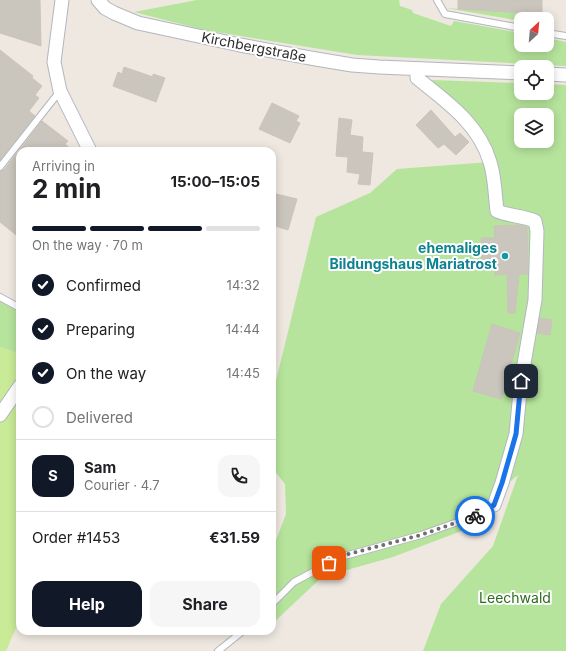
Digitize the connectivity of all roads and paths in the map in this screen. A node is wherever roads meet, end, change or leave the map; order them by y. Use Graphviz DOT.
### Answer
graph roads {
  1 [pos="62,0"];
  2 [pos="98,0"];
  3 [pos="437,0"];
  4 [pos="514,27"];
  5 [pos="554,34"];
  6 [pos="566,36"];
  7 [pos="417,69"];
  8 [pos="514,73"];
  9 [pos="554,74"];
  10 [pos="566,75"];
  11 [pos="60,91"];
  12 [pos="88,147"];
  13 [pos="0,167"];
  14 [pos="0,297"];
  15 [pos="16,306"];
  16 [pos="16,392"];
  17 [pos="0,415"];
  18 [pos="494,505"];
  19 [pos="276,600"];
  20 [pos="238,635"];
  21 [pos="218,651"];
  1 -- 11 [label="street"];
  2 -- 7 [label="street, Kirchbergstraße"];
  3 -- 4 [label="lane"];
  5 -- 6 [label="lane"];
  7 -- 8 [label="street, Kirchbergstraße"];
  7 -- 18 [label="street"];
  9 -- 10 [label="street"];
  11 -- 12 [label="street"];
  11 -- 13 [label="lane"];
  14 -- 15 [label="lane"];
  16 -- 17 [label="street"];
  18 -- 19 [label="lane"];
  20 -- 21 [label="lane"];
}
